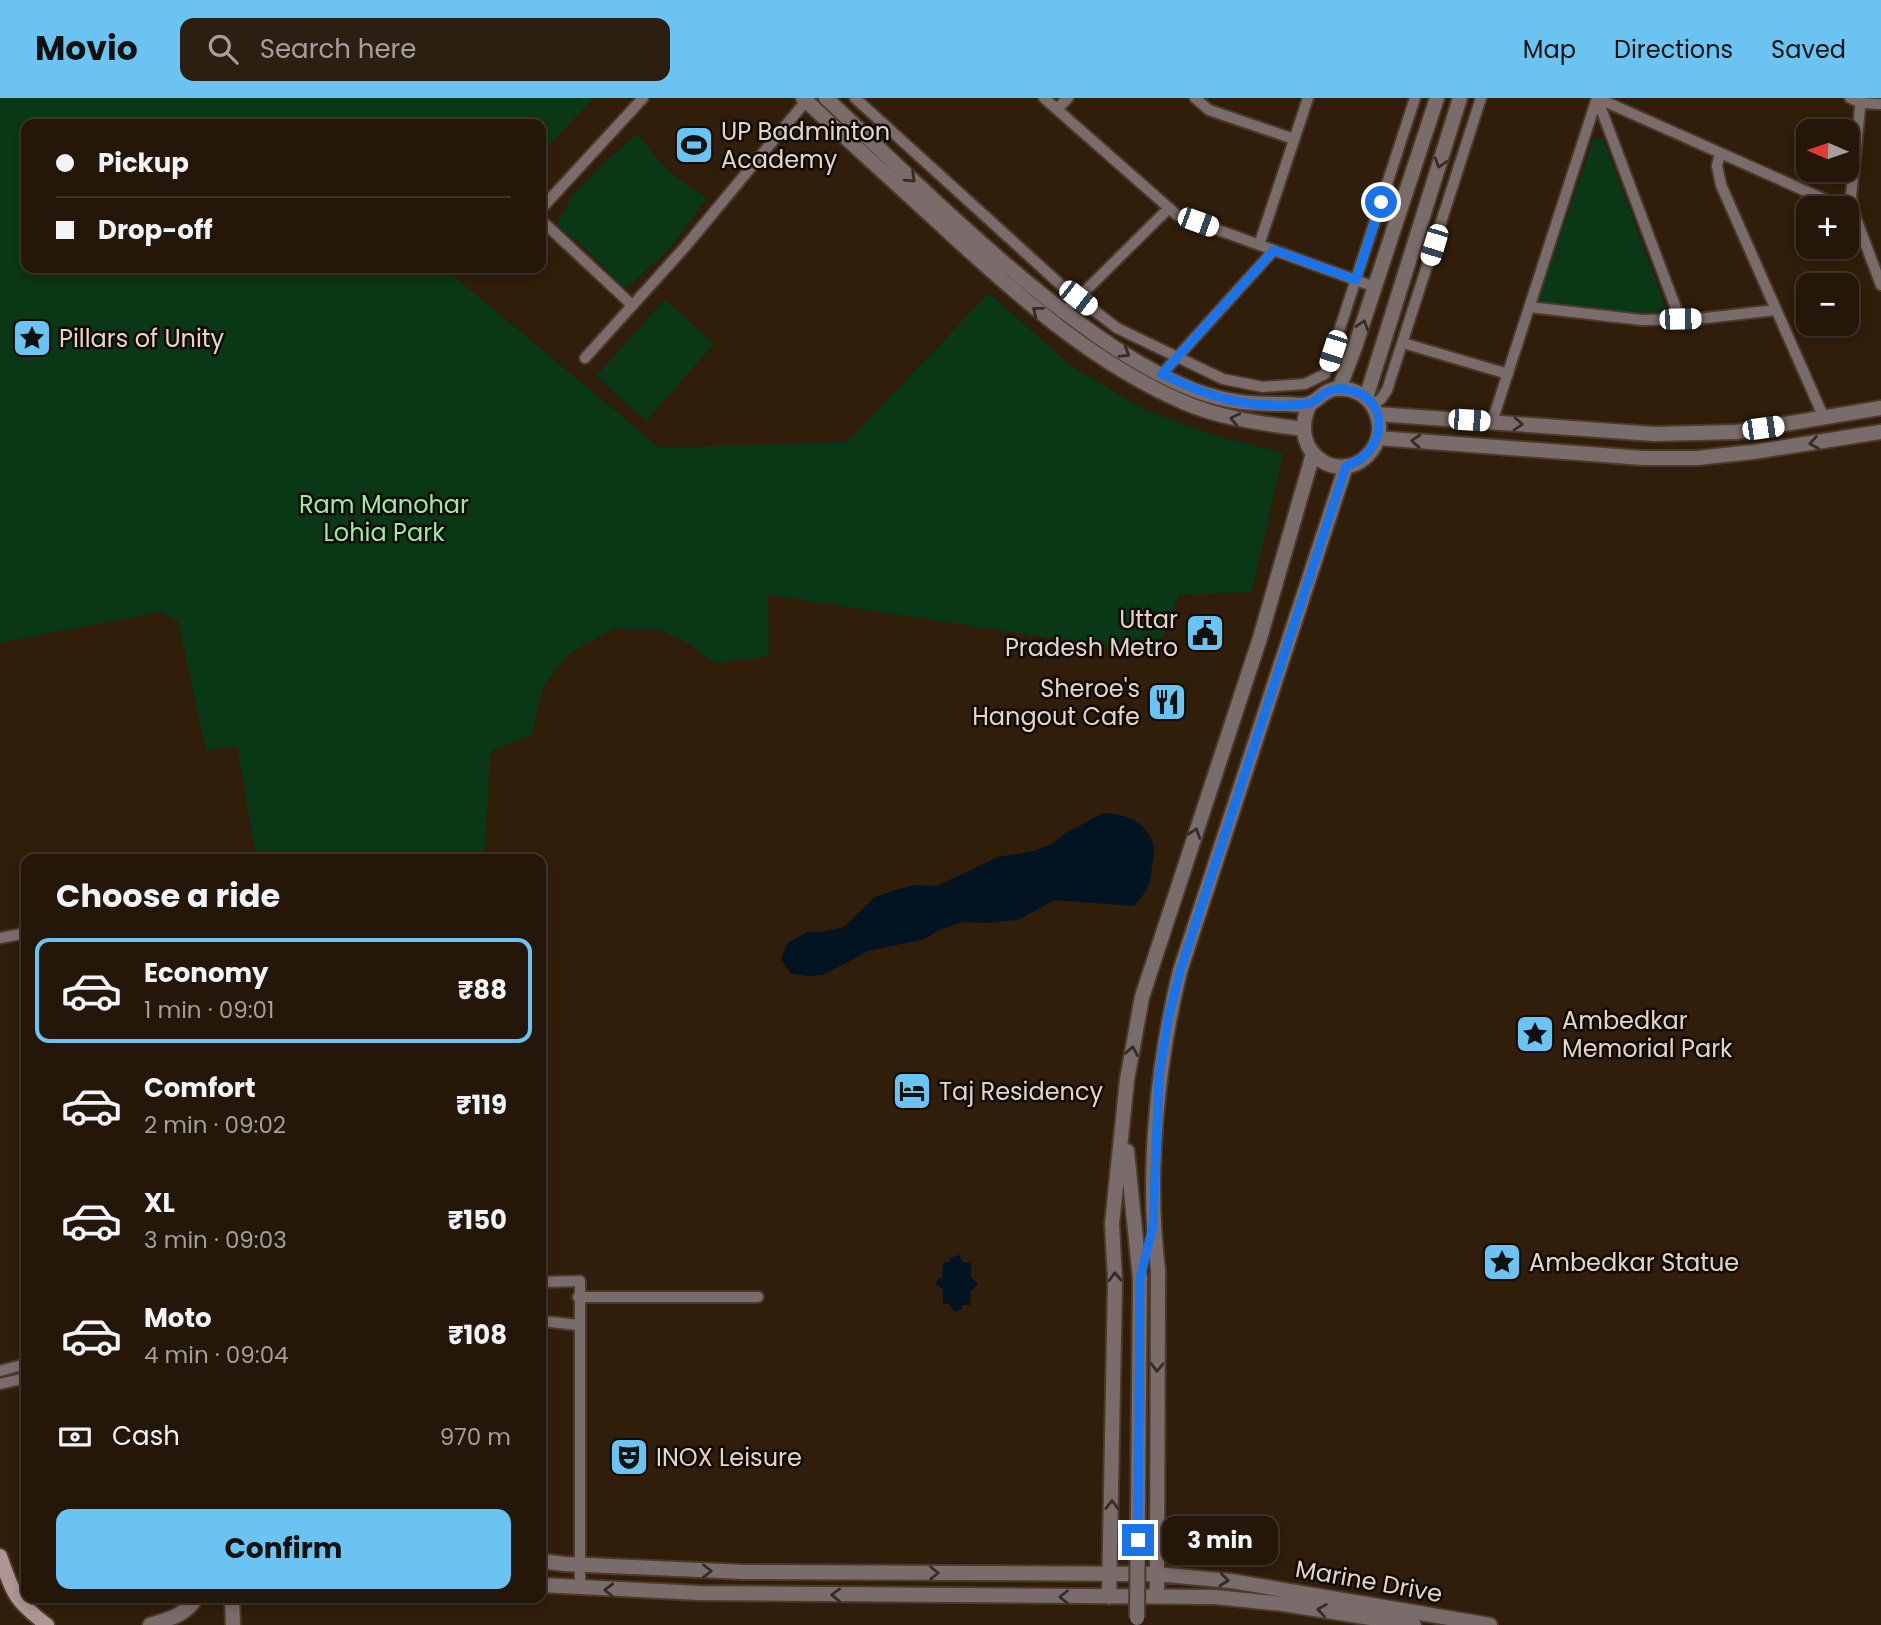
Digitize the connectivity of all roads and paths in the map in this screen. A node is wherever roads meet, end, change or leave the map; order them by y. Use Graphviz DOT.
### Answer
graph roads {
  1 [pos="643,98"];
  2 [pos="826,98"];
  3 [pos="855,98"];
  4 [pos="1044,98"];
  5 [pos="1068,98"];
  6 [pos="1195,98"];
  7 [pos="1213,98"];
  8 [pos="1308,98"];
  9 [pos="1415,98"];
  10 [pos="1437,98"];
  11 [pos="1460,98"];
  12 [pos="1481,98"];
  13 [pos="1597,98"];
  14 [pos="805,100"];
  15 [pos="1857,100"];
  16 [pos="1881,104"];
  17 [pos="1057,109"];
  18 [pos="1209,110"];
  19 [pos="1294,139"];
  20 [pos="1720,153"];
  21 [pos="1817,196"];
  22 [pos="1851,196"];
  23 [pos="546,204"];
  24 [pos="1169,208"];
  25 [pos="546,225"];
  26 [pos="1859,227"];
  27 [pos="1259,245"];
  28 [pos="1274,250"];
  29 [pos="1356,280"];
  30 [pos="1881,285"];
  31 [pos="1375,287"];
  32 [pos="1078,298"];
  33 [pos="632,305"];
  34 [pos="1529,307"];
  35 [pos="1776,310"];
  36 [pos="1064,312"];
  37 [pos="1680,319"];
  38 [pos="1403,343"];
  39 [pos="1177,357"];
  40 [pos="585,358"];
  41 [pos="1162,374"];
  42 [pos="1508,374"];
  43 [pos="1339,388"];
  44 [pos="1310,404"];
  45 [pos="1372,406"];
  46 [pos="1881,408"];
  47 [pos="1824,418"];
  48 [pos="1492,422"];
  49 [pos="1303,429"];
  50 [pos="1881,432"];
  51 [pos="1378,438"];
  52 [pos="1313,454"];
  53 [pos="1346,466"];
  54 [pos="21,934"];
  55 [pos="0,938"];
  56 [pos="1124,1110"];
  57 [pos="1153,1226"];
  58 [pos="1140,1279"];
  59 [pos="546,1282"];
  60 [pos="578,1297"];
  61 [pos="758,1297"];
  62 [pos="546,1322"];
  63 [pos="578,1325"];
  64 [pos="21,1365"];
  65 [pos="0,1371"];
  66 [pos="21,1379"];
  67 [pos="0,1384"];
  68 [pos="0,1556"];
  69 [pos="546,1562"];
  70 [pos="580,1565"];
  71 [pos="1110,1574"];
  72 [pos="1156,1574"];
  73 [pos="546,1585"];
  74 [pos="580,1588"];
  75 [pos="1109,1597"];
  76 [pos="1157,1597"];
  77 [pos="192,1603"];
  78 [pos="232,1603"];
  79 [pos="1137,1622"];
  80 [pos="47,1625"];
  81 [pos="150,1625"];
  82 [pos="233,1625"];
  83 [pos="1414,1625"];
  84 [pos="1490,1625"];
  1 -- 23 [label="street"];
  2 -- 36 [label="street, one-way"];
  3 -- 32 [label="street"];
  4 -- 17 [label="street"];
  5 -- 17 [label="street"];
  6 -- 18 [label="street"];
  7 -- 18 [label="street"];
  8 -- 19 [label="street"];
  9 -- 29 [label="street"];
  10 -- 31 [label="street"];
  11 -- 45 [label="street, one-way"];
  12 -- 38 [label="street"];
  13 -- 20 [label="street"];
  13 -- 34 [label="street"];
  13 -- 37 [label="street"];
  14 -- 33 [label="street"];
  49 -- 14 [label="street, one-way"];
  15 -- 16 [label="street"];
  15 -- 22 [label="street"];
  17 -- 24 [label="street"];
  18 -- 19 [label="street"];
  19 -- 27 [label="street"];
  20 -- 21 [label="street"];
  20 -- 35 [label="street"];
  24 -- 27 [label="street"];
  24 -- 32 [label="street"];
  25 -- 33 [label="street"];
  26 -- 30 [label="street"];
  27 -- 28 [label="street"];
  28 -- 29 [label="street"];
  28 -- 39 [label="street"];
  29 -- 31 [label="street"];
  29 -- 39 [label="street"];
  43 -- 31 [label="street, one-way"];
  32 -- 36 [label="street"];
  32 -- 39 [label="street"];
  33 -- 40 [label="street"];
  34 -- 37 [label="street"];
  34 -- 42 [label="street"];
  35 -- 37 [label="street"];
  35 -- 47 [label="street"];
  36 -- 41 [label="street, one-way"];
  38 -- 42 [label="street"];
  38 -- 45 [label="street"];
  39 -- 41 [label="street"];
  41 -- 44 [label="street"];
  42 -- 48 [label="street"];
  43 -- 44 [label="street"];
  43 -- 45 [label="street"];
  44 -- 49 [label="street"];
  45 -- 48 [label="street"];
  45 -- 51 [label="street"];
  46 -- 47 [label="street"];
  48 -- 47 [label="street, one-way"];
  49 -- 52 [label="street"];
  50 -- 51 [label="street, one-way"];
  51 -- 53 [label="street"];
  52 -- 53 [label="street"];
  56 -- 52 [label="street, one-way"];
  53 -- 57 [label="street"];
  54 -- 55 [label="street"];
  56 -- 58 [label="street"];
  71 -- 56 [label="street, one-way"];
  57 -- 58 [label="street"];
  57 -- 72 [label="street, one-way"];
  58 -- 79 [label="street, bridge"];
  59 -- 60 [label="street"];
  60 -- 61 [label="street"];
  60 -- 63 [label="street"];
  62 -- 63 [label="street"];
  63 -- 70 [label="street"];
  64 -- 65 [label="street"];
  66 -- 67 [label="street"];
  68 -- 80 [label="main road"];
  69 -- 70 [label="street, Marine Drive"];
  70 -- 71 [label="street, Marine Drive, one-way"];
  70 -- 74 [label="street"];
  71 -- 72 [label="street, Marine Drive"];
  71 -- 75 [label="street"];
  72 -- 76 [label="street"];
  72 -- 84 [label="street, Marine Drive, one-way"];
  73 -- 74 [label="street, Marine Drive"];
  75 -- 74 [label="street, Marine Drive, one-way"];
  75 -- 76 [label="street, Marine Drive"];
  83 -- 76 [label="street, Marine Drive, one-way"];
  77 -- 81 [label="street"];
  78 -- 82 [label="street"];
}
